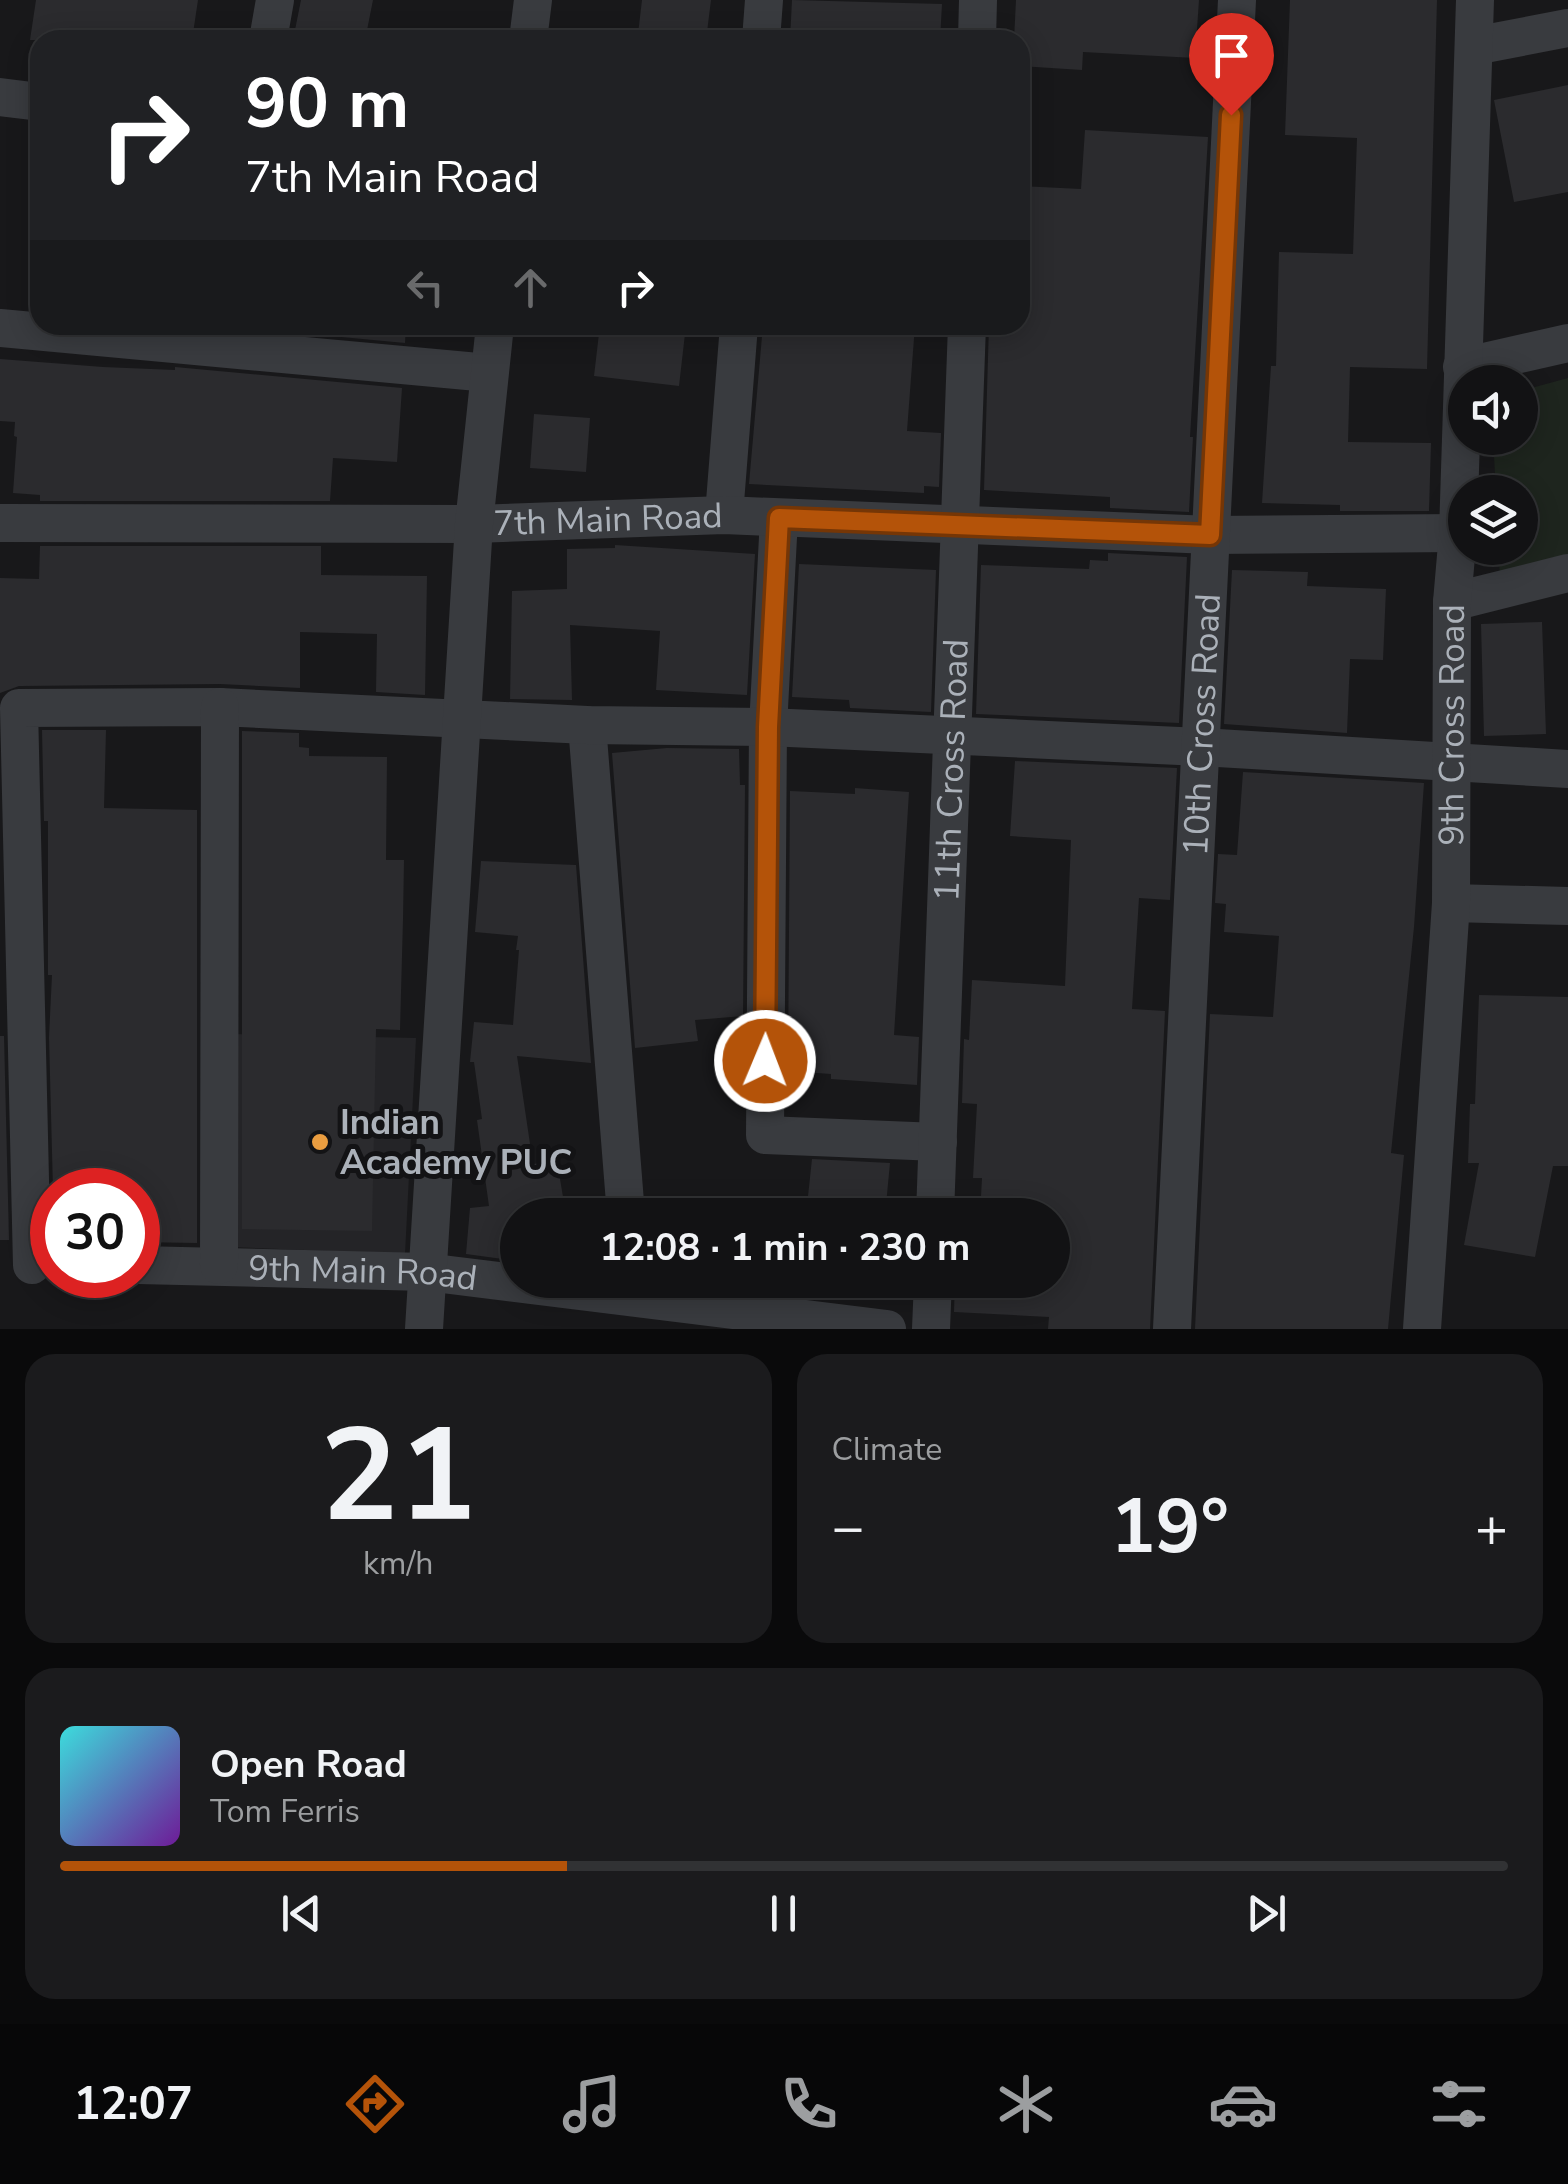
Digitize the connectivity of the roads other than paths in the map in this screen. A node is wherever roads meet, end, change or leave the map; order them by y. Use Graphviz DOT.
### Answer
graph roads {
  1 [pos="274,0"];
  2 [pos="533,0"];
  3 [pos="764,0"];
  4 [pos="978,0"];
  5 [pos="1236,0"];
  6 [pos="1475,0"];
  7 [pos="1568,28"];
  8 [pos="270,30"];
  9 [pos="529,30"];
  10 [pos="762,30"];
  11 [pos="977,30"];
  12 [pos="1474,46"];
  13 [pos="0,97"];
  14 [pos="30,101"];
  15 [pos="0,328"];
  16 [pos="30,331"];
  17 [pos="74,335"];
  18 [pos="494,335"];
  19 [pos="738,335"];
  20 [pos="967,335"];
  21 [pos="1568,343"];
  22 [pos="1462,365"];
  23 [pos="1475,365"];
  24 [pos="489,374"];
  25 [pos="724,515"];
  26 [pos="779,518"];
  27 [pos="0,524"];
  28 [pos="474,524"];
  29 [pos="960,526"];
  30 [pos="1448,533"];
  31 [pos="1210,535"];
  32 [pos="1455,565"];
  33 [pos="1568,574"];
  34 [pos="1452,602"];
  35 [pos="220,707"];
  36 [pos="464,718"];
  37 [pos="587,725"];
  38 [pos="768,727"];
  39 [pos="952,736"];
  40 [pos="1200,747"];
  41 [pos="1454,762"];
  42 [pos="1568,770"];
  43 [pos="1451,903"];
  44 [pos="1568,906"];
  45 [pos="938,1142"];
  46 [pos="625,1198"];
  47 [pos="936,1198"];
  48 [pos="28,1265"];
  49 [pos="160,1265"];
  50 [pos="218,1265"];
  51 [pos="426,1272"];
  52 [pos="500,1278"];
  53 [pos="694,1298"];
  54 [pos="932,1298"];
  55 [pos="424,1329"];
  56 [pos="887,1329"];
  57 [pos="931,1329"];
  58 [pos="1172,1329"];
  59 [pos="1422,1329"];
  1 -- 8 [label="street"];
  2 -- 9 [label="street"];
  3 -- 10 [label="street"];
  4 -- 11 [label="street"];
  5 -- 31 [label="street, 10th Cross Road"];
  6 -- 12 [label="street, 9th Cross Road"];
  7 -- 12 [label="street"];
  12 -- 22 [label="street, 9th Cross Road"];
  13 -- 14 [label="street"];
  15 -- 16 [label="street"];
  17 -- 24 [label="street"];
  18 -- 24 [label="street"];
  19 -- 25 [label="street"];
  20 -- 29 [label="street, 11th Cross Road"];
  21 -- 23 [label="street"];
  24 -- 28 [label="street"];
  25 -- 26 [label="street, 7th Main Road"];
  25 -- 28 [label="street, 7th Main Road"];
  26 -- 29 [label="street, 7th Main Road"];
  26 -- 38 [label="street"];
  27 -- 28 [label="street, 7th Main Road"];
  28 -- 36 [label="street"];
  29 -- 31 [label="street, 7th Main Road"];
  29 -- 39 [label="street, 11th Cross Road"];
  30 -- 31 [label="street, 7th Main Road"];
  31 -- 40 [label="street, 10th Cross Road"];
  32 -- 34 [label="street, 9th Cross Road"];
  33 -- 34 [label="street"];
  34 -- 41 [label="street, 9th Cross Road"];
  35 -- 36 [label="street"];
  35 -- 48 [label="street"];
  35 -- 50 [label="street"];
  36 -- 37 [label="street"];
  36 -- 51 [label="street"];
  37 -- 38 [label="street"];
  37 -- 46 [label="street"];
  38 -- 39 [label="street"];
  38 -- 45 [label="street"];
  39 -- 40 [label="street"];
  39 -- 45 [label="street, 11th Cross Road"];
  40 -- 41 [label="street"];
  40 -- 58 [label="street, 10th Cross Road"];
  41 -- 42 [label="street"];
  41 -- 43 [label="street, 9th Cross Road"];
  43 -- 44 [label="street"];
  43 -- 59 [label="street, 9th Cross Road"];
  45 -- 47 [label="street, 11th Cross Road"];
  49 -- 50 [label="street, 9th Main Road"];
  50 -- 51 [label="street, 9th Main Road"];
  51 -- 52 [label="street, 9th Main Road"];
  51 -- 55 [label="street"];
  53 -- 56 [label="street, 9th Main Road"];
  54 -- 57 [label="street"];
}
